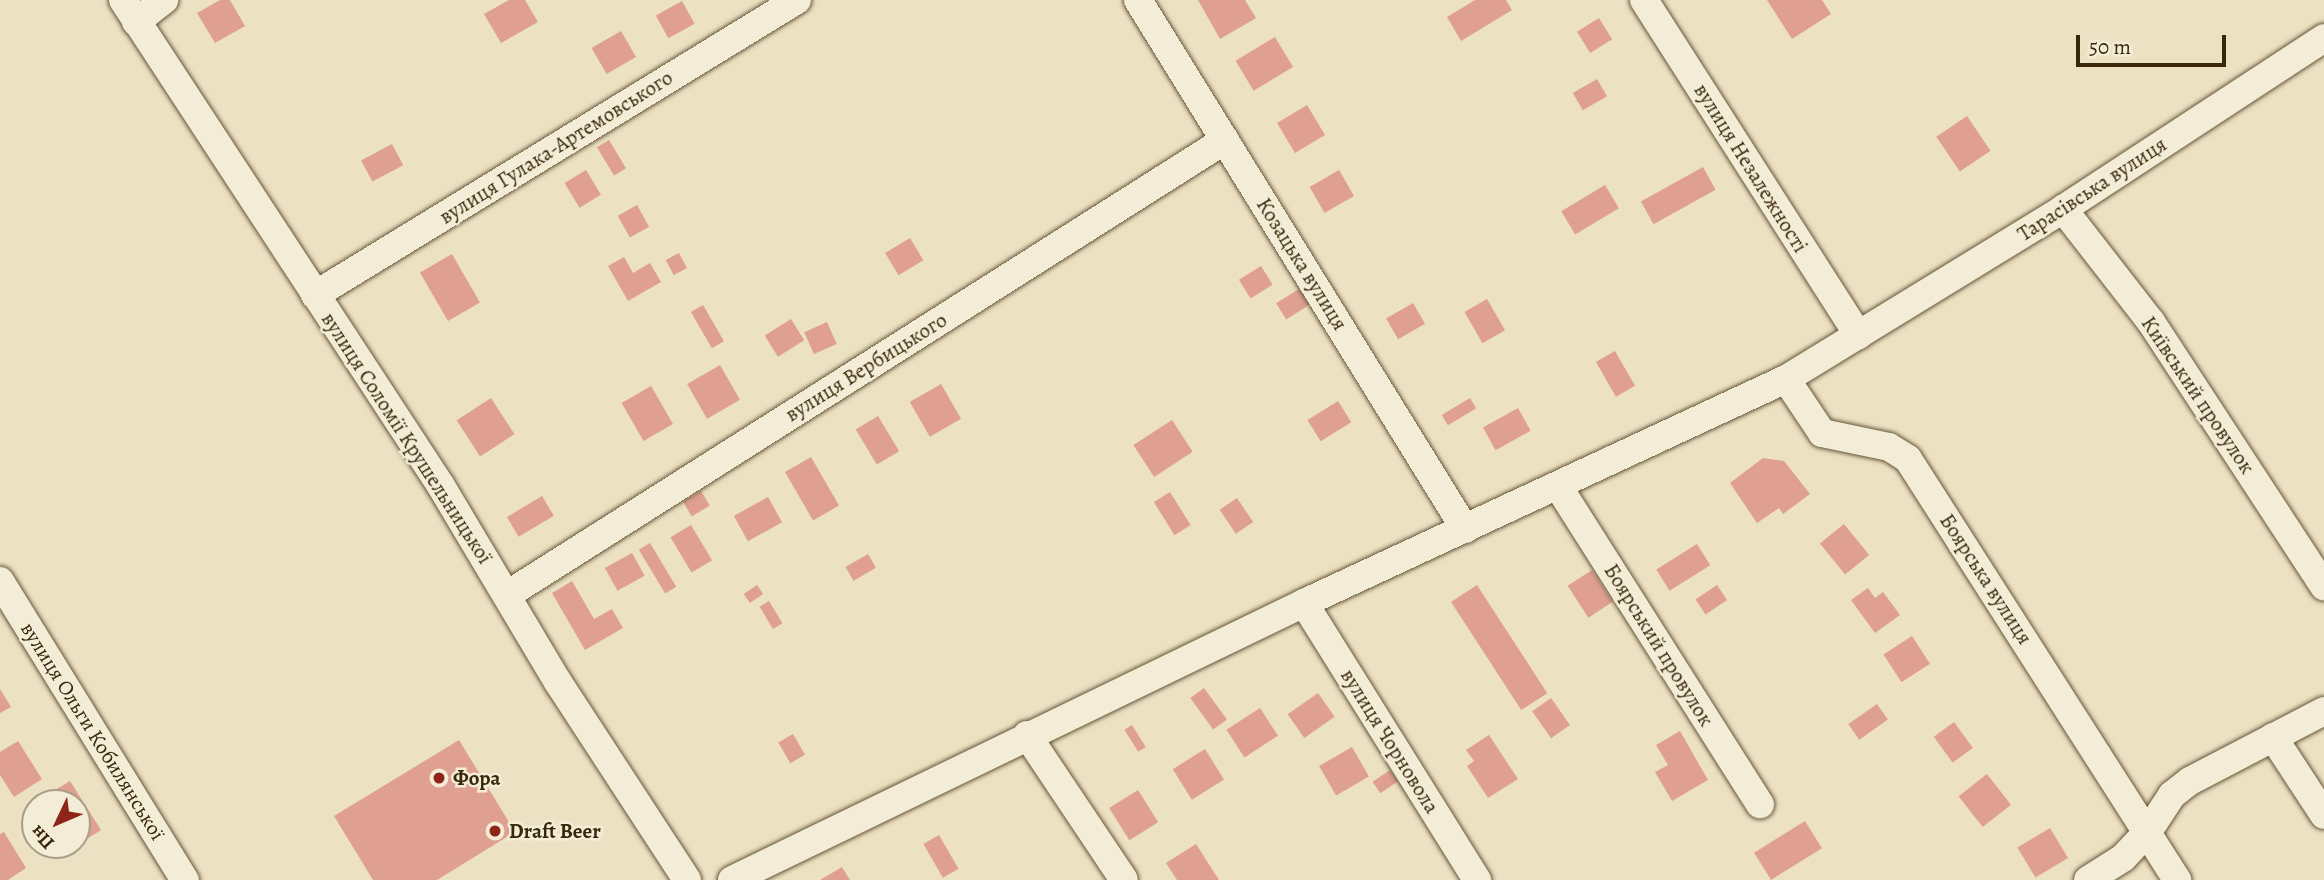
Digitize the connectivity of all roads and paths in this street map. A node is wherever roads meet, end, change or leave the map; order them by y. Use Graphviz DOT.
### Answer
graph roads {
  1 [pos="163,0"];
  2 [pos="797,0"];
  3 [pos="1138,0"];
  4 [pos="1644,0"];
  5 [pos="130,11"];
  6 [pos="2324,38"];
  7 [pos="1225,140"];
  8 [pos="2063,209"];
  9 [pos="315,295"];
  10 [pos="1858,335"];
  11 [pos="1786,379"];
  12 [pos="1558,486"];
  13 [pos="1465,529"];
  14 [pos="0,582"];
  15 [pos="2324,586"];
  16 [pos="507,595"];
  17 [pos="1304,603"];
  18 [pos="2324,711"];
  19 [pos="1027,735"];
  20 [pos="2273,737"];
  21 [pos="1760,804"];
  22 [pos="2324,815"];
  23 [pos="2149,830"];
  24 [pos="2121,869"];
  25 [pos="185,880"];
  26 [pos="687,880"];
  27 [pos="732,880"];
  28 [pos="1124,880"];
  29 [pos="1476,880"];
  30 [pos="2088,880"];
  31 [pos="2177,880"];
  1 -- 5 [label="street"];
  2 -- 9 [label="street, вулиця Гулака-Артемовського"];
  3 -- 7 [label="street, Козацька вулиця"];
  4 -- 10 [label="street, вулиця Незалежності"];
  5 -- 9 [label="street, вулиця Соломії Крушельницької"];
  6 -- 8 [label="street, Тарасівська вулиця"];
  7 -- 13 [label="street, Козацька вулиця"];
  7 -- 16 [label="street, вулиця Вербицького"];
  8 -- 10 [label="street, Тарасівська вулиця"];
  8 -- 15 [label="street, Київський провулок"];
  9 -- 16 [label="street, вулиця Соломії Крушельницької"];
  10 -- 11 [label="street, Тарасівська вулиця"];
  11 -- 12 [label="street, Тарасівська вулиця"];
  11 -- 23 [label="street, Боярська вулиця"];
  12 -- 13 [label="street, Тарасівська вулиця"];
  12 -- 21 [label="street, Боярський провулок"];
  13 -- 17 [label="street, Тарасівська вулиця"];
  14 -- 25 [label="street, вулиця Ольги Кобилянської"];
  16 -- 26 [label="street, вулиця Соломії Крушельницької"];
  17 -- 19 [label="street, Тарасівська вулиця"];
  17 -- 29 [label="street, вулиця Чорновола"];
  18 -- 20 [label="street"];
  19 -- 27 [label="street, Тарасівська вулиця"];
  19 -- 28 [label="street"];
  20 -- 22 [label="street"];
  20 -- 23 [label="street"];
  23 -- 24 [label="street"];
  23 -- 31 [label="street, Боярська вулиця"];
  24 -- 30 [label="street"];
}
